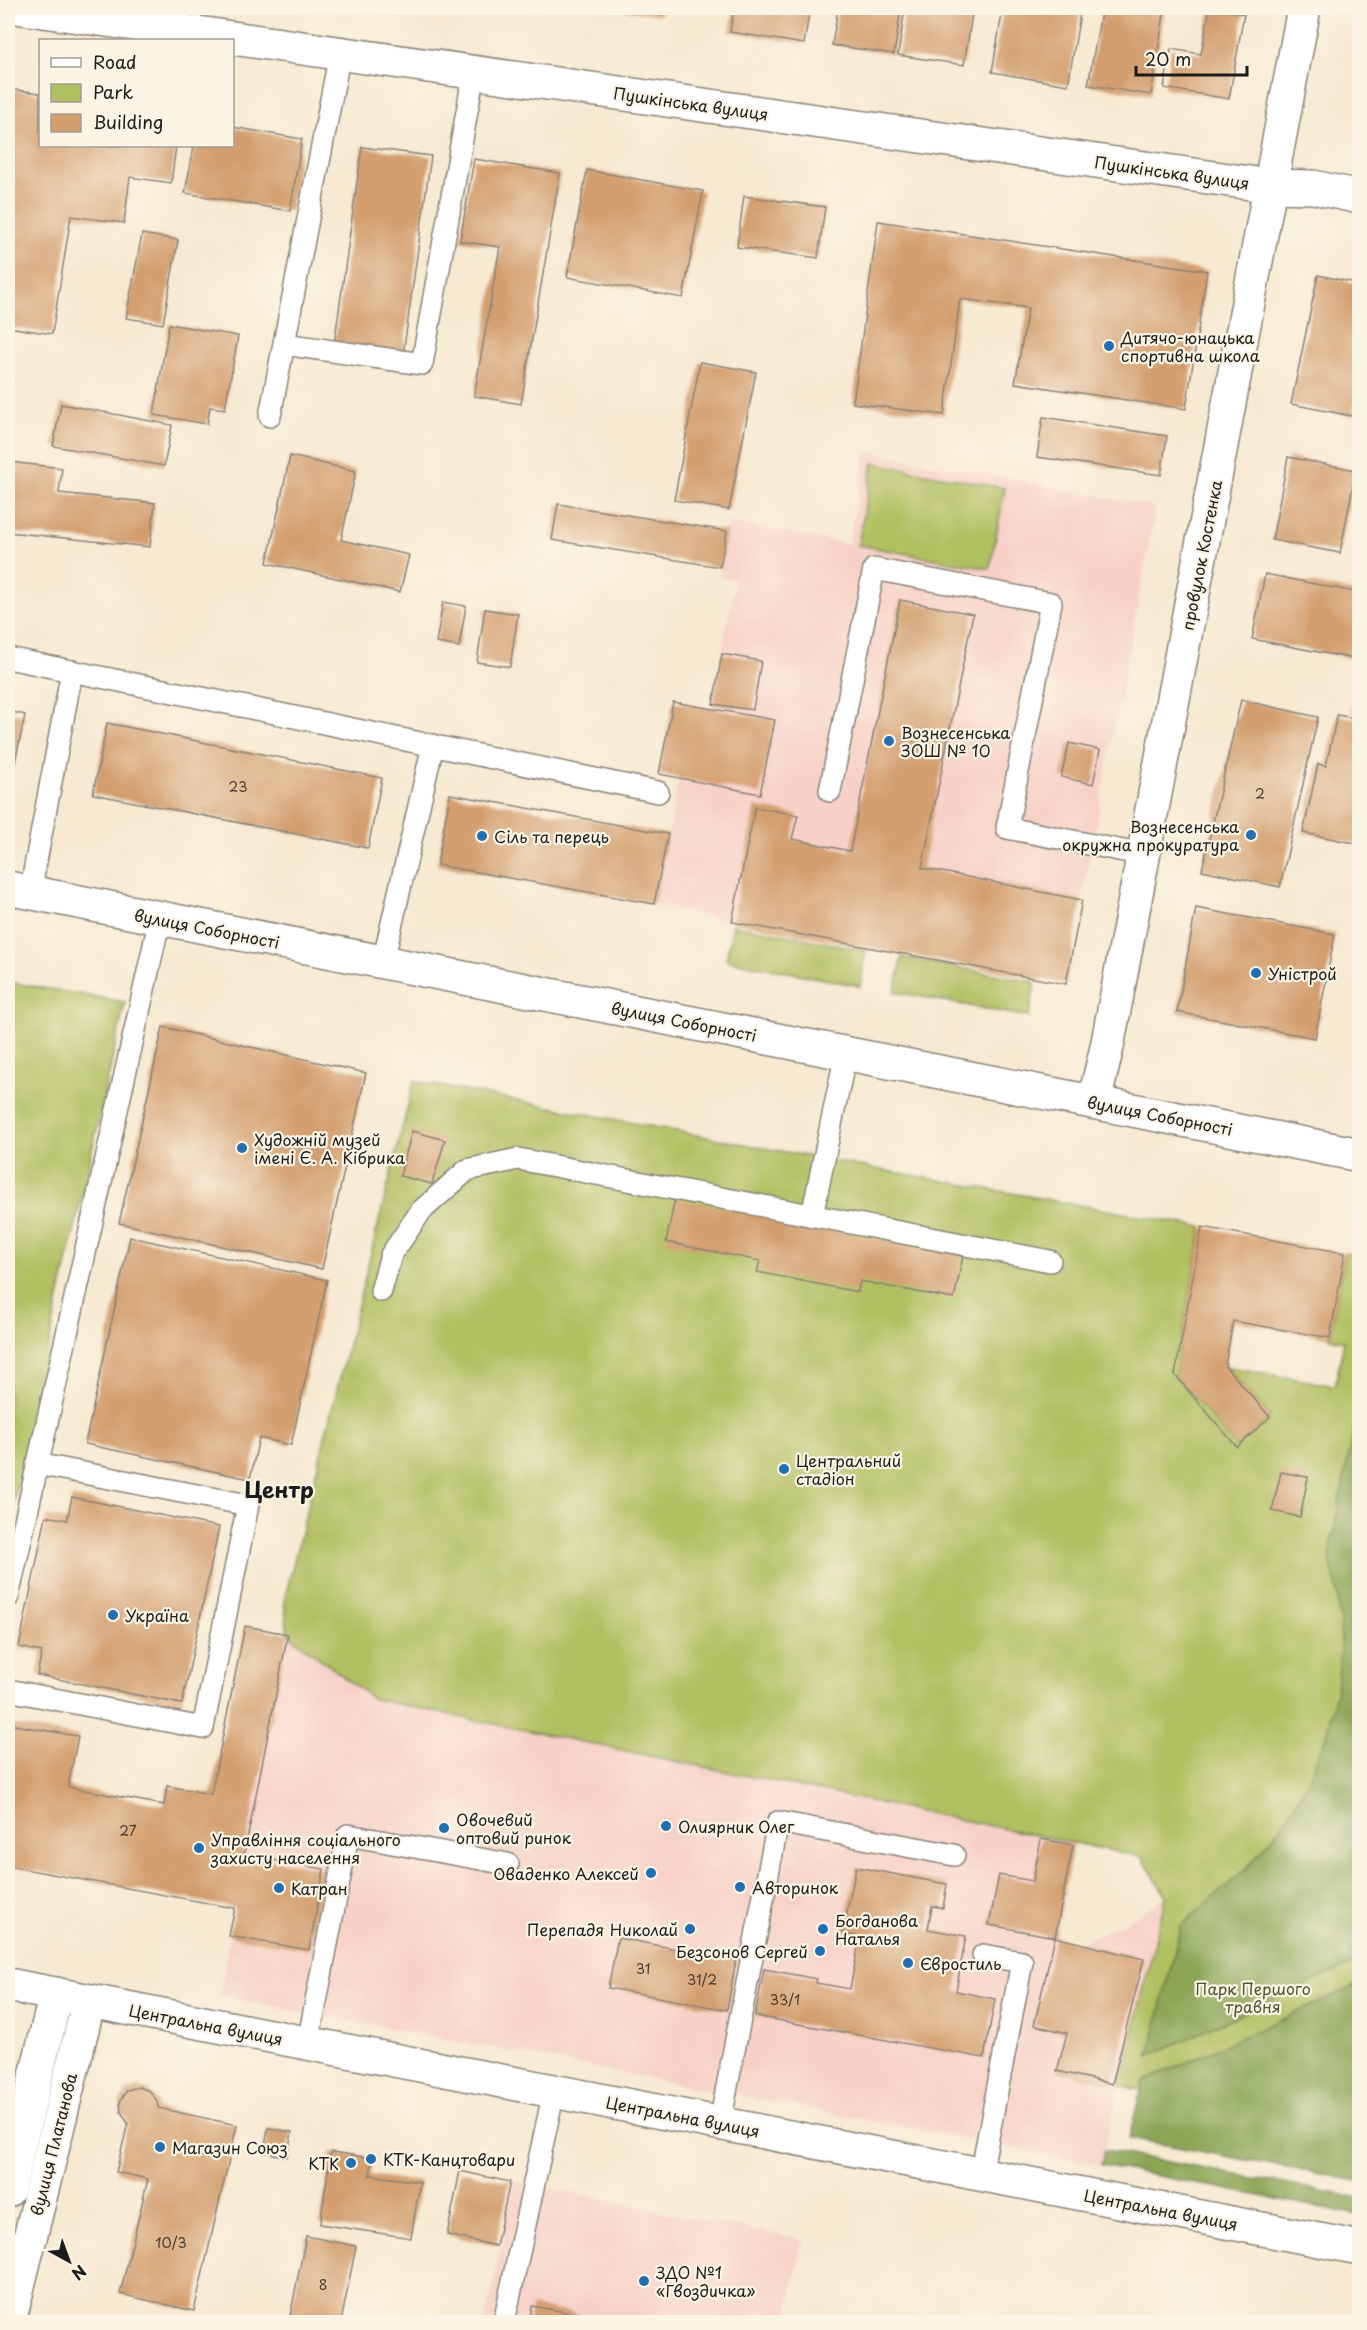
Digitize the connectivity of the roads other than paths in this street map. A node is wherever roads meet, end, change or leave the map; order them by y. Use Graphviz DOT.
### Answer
graph roads {
  1 [pos="22,8"];
  2 [pos="1304,8"];
  3 [pos="159,17"];
  4 [pos="340,53"];
  5 [pos="474,72"];
  6 [pos="1271,186"];
  7 [pos="1359,197"];
  8 [pos="284,344"];
  9 [pos="270,416"];
  10 [pos="8,658"];
  11 [pos="72,671"];
  12 [pos="433,745"];
  13 [pos="658,792"];
  14 [pos="830,792"];
  15 [pos="1144,855"];
  16 [pos="19,891"];
  17 [pos="160,918"];
  18 [pos="383,962"];
  19 [pos="846,1053"];
  20 [pos="1094,1102"];
  21 [pos="1359,1155"];
  22 [pos="812,1216"];
  23 [pos="1050,1261"];
  24 [pos="381,1291"];
  25 [pos="37,1464"];
  26 [pos="8,1598"];
  27 [pos="8,1690"];
  28 [pos="954,1855"];
  29 [pos="508,1864"];
  30 [pos="983,1955"];
  31 [pos="8,1985"];
  32 [pos="56,1994"];
  33 [pos="89,2001"];
  34 [pos="308,2043"];
  35 [pos="554,2091"];
  36 [pos="720,2123"];
  37 [pos="981,2174"];
  38 [pos="8,2190"];
  39 [pos="1359,2247"];
  40 [pos="9,2322"];
  41 [pos="504,2322"];
  1 -- 3 [label="street, Пушкінська вулиця"];
  2 -- 6 [label="street, провулок Костенка"];
  3 -- 4 [label="street, Пушкінська вулиця"];
  4 -- 5 [label="street, Пушкінська вулиця"];
  4 -- 8 [label="lane"];
  5 -- 6 [label="street, Пушкінська вулиця"];
  5 -- 8 [label="lane"];
  6 -- 7 [label="street, Пушкінська вулиця"];
  6 -- 15 [label="street, провулок Костенка"];
  8 -- 9 [label="lane"];
  10 -- 11 [label="lane"];
  11 -- 12 [label="lane"];
  11 -- 16 [label="lane"];
  12 -- 13 [label="lane"];
  12 -- 18 [label="lane"];
  14 -- 15 [label="lane"];
  15 -- 20 [label="street, провулок Костенка"];
  16 -- 17 [label="street, вулиця Соборності"];
  17 -- 18 [label="street, вулиця Соборності"];
  17 -- 25 [label="lane"];
  18 -- 19 [label="street, вулиця Соборності"];
  19 -- 20 [label="street, вулиця Соборності"];
  19 -- 22 [label="lane"];
  20 -- 21 [label="street, вулиця Соборності"];
  22 -- 23 [label="lane"];
  22 -- 24 [label="lane"];
  25 -- 26 [label="lane"];
  25 -- 27 [label="lane"];
  28 -- 36 [label="lane"];
  29 -- 34 [label="lane"];
  30 -- 37 [label="lane"];
  31 -- 32 [label="street, Центральна вулиця"];
  32 -- 33 [label="street, Центральна вулиця"];
  32 -- 38 [label="street, вулиця Платанова"];
  33 -- 34 [label="street, Центральна вулиця"];
  33 -- 40 [label="street, вулиця Платанова"];
  34 -- 35 [label="street, Центральна вулиця"];
  35 -- 36 [label="street, Центральна вулиця"];
  35 -- 41 [label="lane"];
  36 -- 37 [label="street, Центральна вулиця"];
  37 -- 39 [label="street, Центральна вулиця"];
}
